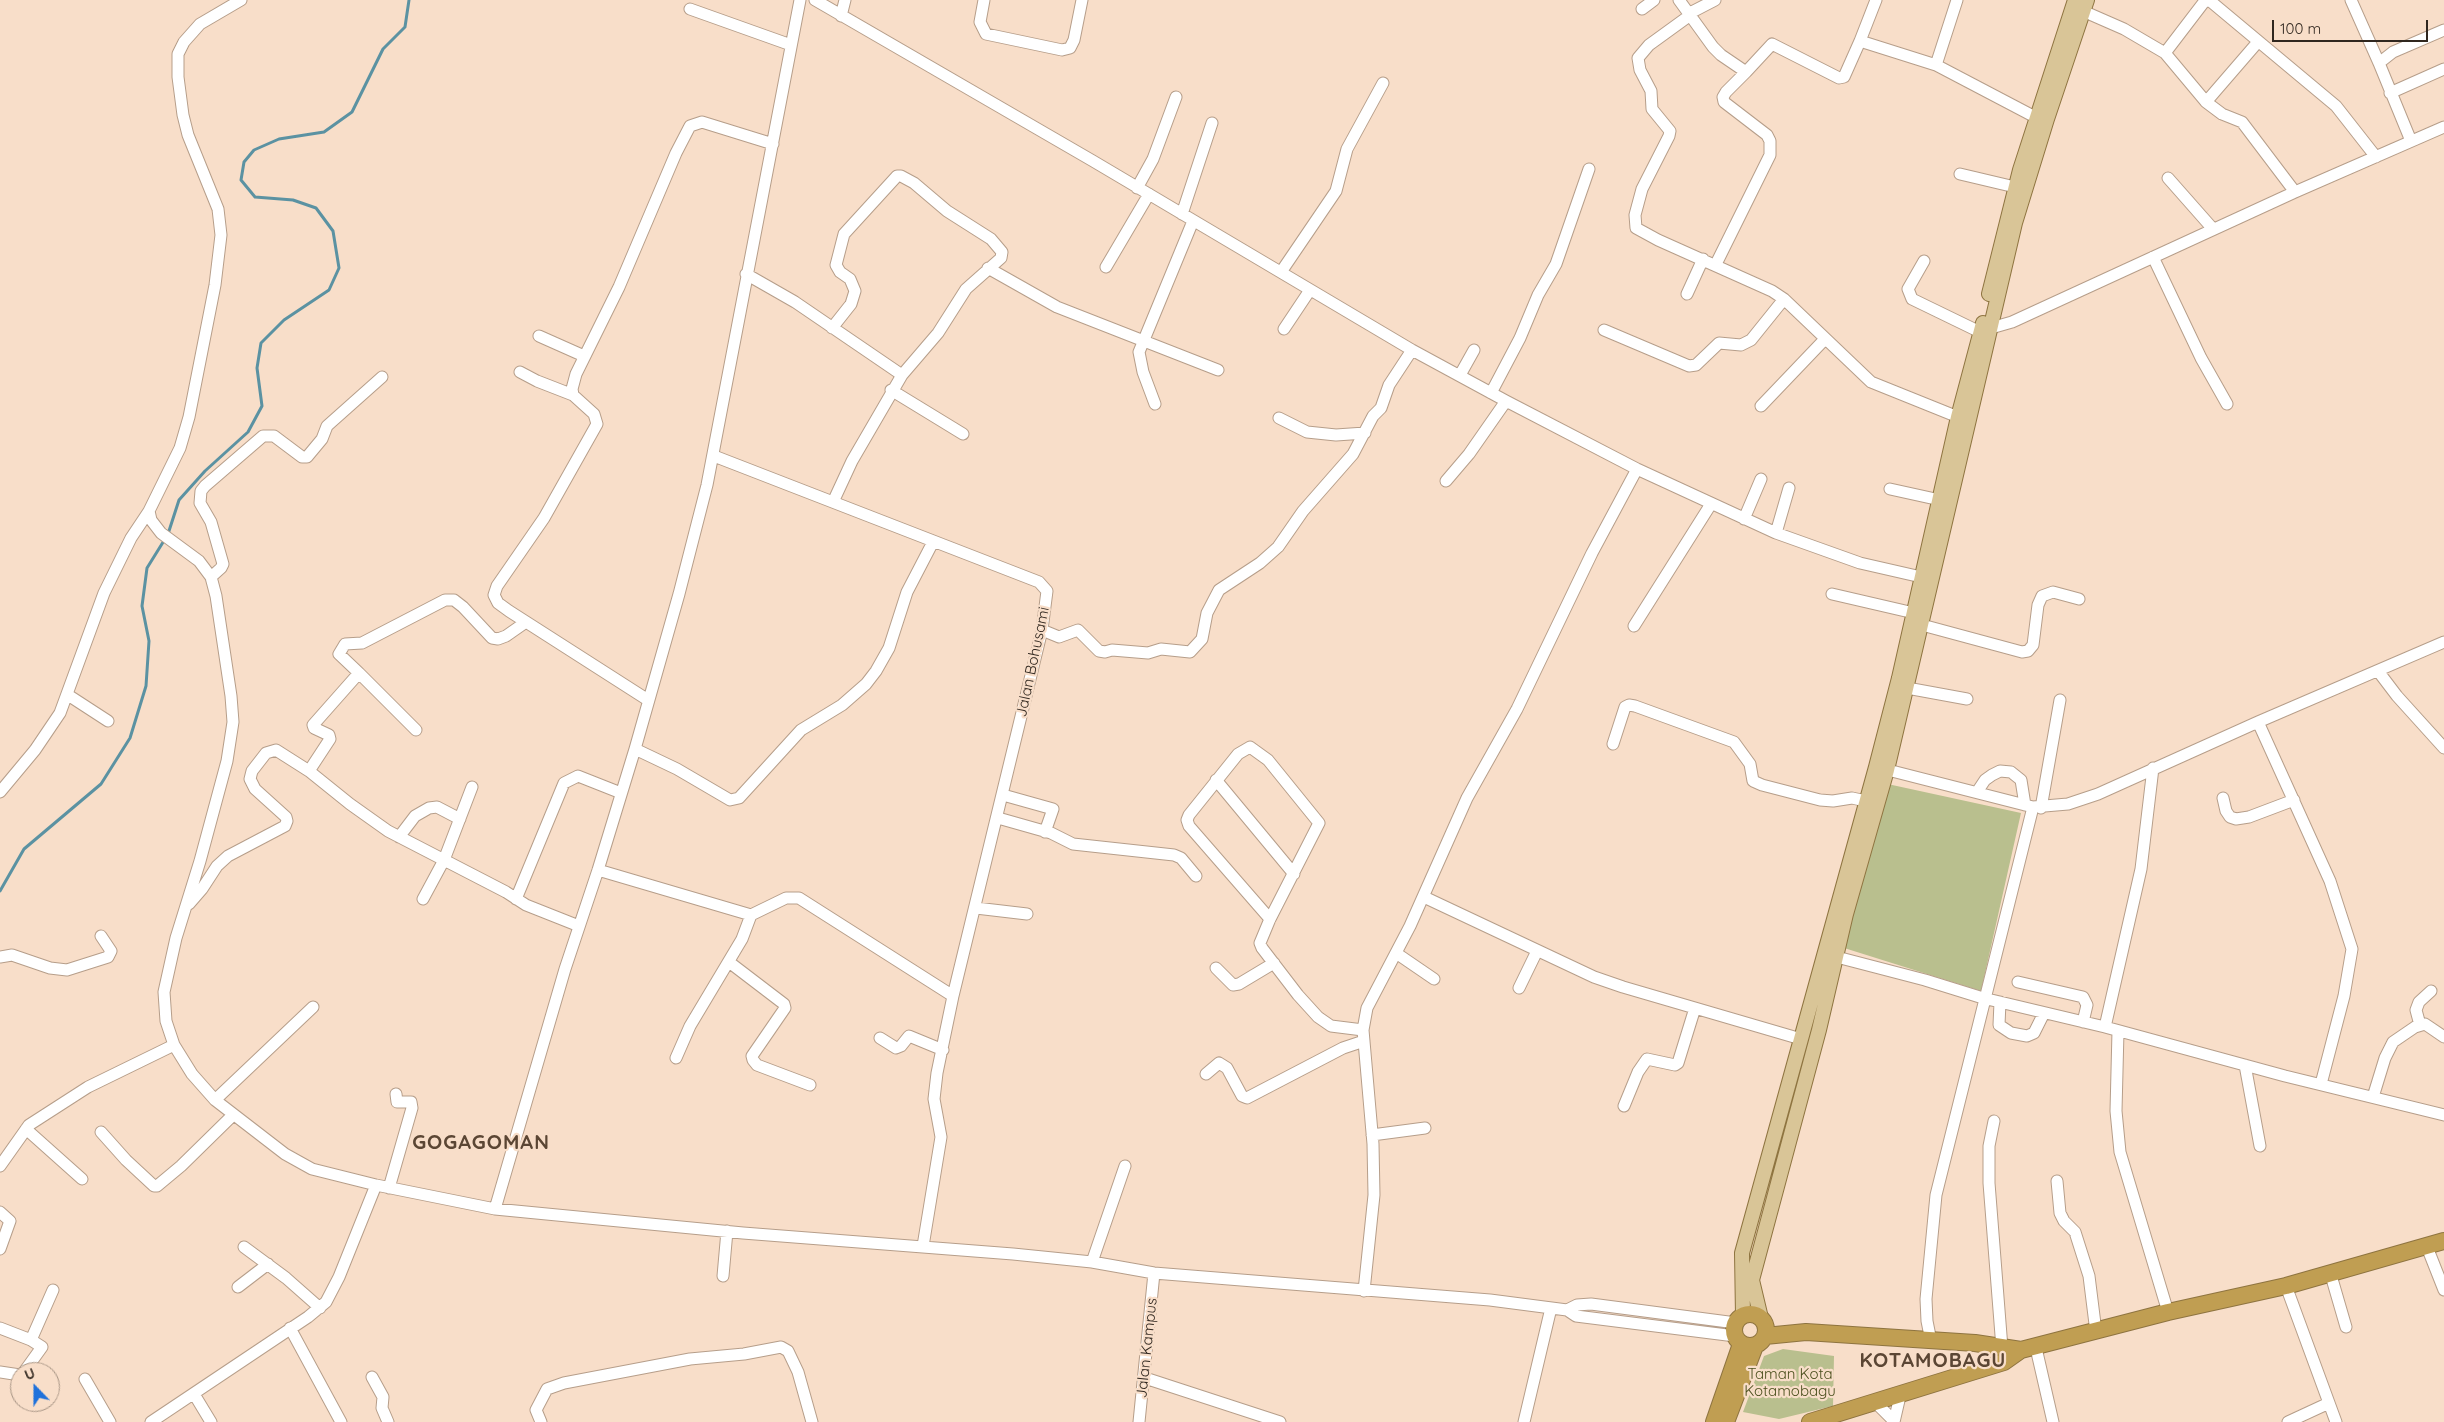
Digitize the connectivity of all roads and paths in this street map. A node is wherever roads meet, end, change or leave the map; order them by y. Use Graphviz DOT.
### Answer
graph roads {
  1 [pos="241,0"];
  2 [pos="800,0"];
  3 [pos="816,0"];
  4 [pos="845,0"];
  5 [pos="984,0"];
  6 [pos="1082,0"];
  7 [pos="1654,0"];
  8 [pos="1679,0"];
  9 [pos="1715,0"];
  10 [pos="1876,0"];
  11 [pos="1957,0"];
  12 [pos="2351,0"];
  13 [pos="2080,5"];
  14 [pos="690,9"];
  15 [pos="1642,9"];
  16 [pos="1689,15"];
  17 [pos="841,16"];
  18 [pos="2444,30"];
  19 [pos="1860,41"];
  20 [pos="2257,43"];
  21 [pos="791,45"];
  22 [pos="2165,53"];
  23 [pos="2378,63"];
  24 [pos="1936,65"];
  25 [pos="2444,69"];
  26 [pos="1746,72"];
  27 [pos="1383,83"];
  28 [pos="2390,93"];
  29 [pos="1176,97"];
  30 [pos="2206,102"];
  31 [pos="2042,118"];
  32 [pos="1212,123"];
  33 [pos="2444,128"];
  34 [pos="2411,141"];
  35 [pos="773,144"];
  36 [pos="2376,157"];
  37 [pos="1589,168"];
  38 [pos="1960,174"];
  39 [pos="2168,178"];
  40 [pos="2015,187"];
  41 [pos="1137,188"];
  42 [pos="2294,192"];
  43 [pos="1148,194"];
  44 [pos="1182,214"];
  45 [pos="1193,220"];
  46 [pos="2213,229"];
  47 [pos="2153,257"];
  48 [pos="1703,259"];
  49 [pos="1924,261"];
  50 [pos="1716,264"];
  51 [pos="1106,267"];
  52 [pos="988,268"];
  53 [pos="1281,272"];
  54 [pos="746,274"];
  55 [pos="1310,290"];
  56 [pos="1687,294"];
  57 [pos="1784,299"];
  58 [pos="832,328"];
  59 [pos="1284,329"];
  60 [pos="1984,329"];
  61 [pos="1604,330"];
  62 [pos="539,336"];
  63 [pos="1143,339"];
  64 [pos="1824,339"];
  65 [pos="1412,350"];
  66 [pos="1474,350"];
  67 [pos="584,356"];
  68 [pos="1218,370"];
  69 [pos="520,372"];
  70 [pos="902,375"];
  71 [pos="1460,375"];
  72 [pos="382,377"];
  73 [pos="892,390"];
  74 [pos="1491,393"];
  75 [pos="573,395"];
  76 [pos="1506,401"];
  77 [pos="1155,404"];
  78 [pos="2227,404"];
  79 [pos="1761,406"];
  80 [pos="1958,417"];
  81 [pos="1278,418"];
  82 [pos="1365,433"];
  83 [pos="963,434"];
  84 [pos="714,456"];
  85 [pos="1637,469"];
  86 [pos="1761,479"];
  87 [pos="1446,481"];
  88 [pos="1788,488"];
  89 [pos="1890,489"];
  90 [pos="1940,500"];
  91 [pos="833,502"];
  92 [pos="1711,504"];
  93 [pos="149,511"];
  94 [pos="1744,519"];
  95 [pos="1776,533"];
  96 [pos="933,542"];
  97 [pos="211,577"];
  98 [pos="1928,579"];
  99 [pos="1832,594"];
  100 [pos="2078,600"];
  101 [pos="1914,613"];
  102 [pos="526,622"];
  103 [pos="1922,625"];
  104 [pos="1634,626"];
  105 [pos="1042,630"];
  106 [pos="2444,642"];
  107 [pos="2378,671"];
  108 [pos="358,673"];
  109 [pos="1907,688"];
  110 [pos="68,695"];
  111 [pos="1967,699"];
  112 [pos="648,700"];
  113 [pos="2060,700"];
  114 [pos="108,721"];
  115 [pos="2258,722"];
  116 [pos="416,730"];
  117 [pos="1613,744"];
  118 [pos="2444,748"];
  119 [pos="634,749"];
  120 [pos="1882,768"];
  121 [pos="2153,768"];
  122 [pos="309,771"];
  123 [pos="1216,780"];
  124 [pos="472,787"];
  125 [pos="0,792"];
  126 [pos="1977,792"];
  127 [pos="621,793"];
  128 [pos="1003,795"];
  129 [pos="2223,798"];
  130 [pos="1866,800"];
  131 [pos="2294,800"];
  132 [pos="2033,806"];
  133 [pos="998,818"];
  134 [pos="460,819"];
  135 [pos="1045,832"];
  136 [pos="399,837"];
  137 [pos="444,860"];
  138 [pos="598,870"];
  139 [pos="1294,874"];
  140 [pos="1196,876"];
  141 [pos="1424,897"];
  142 [pos="423,899"];
  143 [pos="516,899"];
  144 [pos="186,906"];
  145 [pos="976,908"];
  146 [pos="750,914"];
  147 [pos="1027,914"];
  148 [pos="1270,919"];
  149 [pos="579,926"];
  150 [pos="101,936"];
  151 [pos="1537,951"];
  152 [pos="1396,953"];
  153 [pos="1830,956"];
  154 [pos="0,957"];
  155 [pos="729,962"];
  156 [pos="1274,963"];
  157 [pos="1216,968"];
  158 [pos="1434,979"];
  159 [pos="2018,982"];
  160 [pos="1519,988"];
  161 [pos="2431,991"];
  162 [pos="953,996"];
  163 [pos="1983,998"];
  164 [pos="2000,1002"];
  165 [pos="314,1007"];
  166 [pos="1695,1008"];
  167 [pos="2044,1013"];
  168 [pos="2083,1022"];
  169 [pos="2420,1025"];
  170 [pos="2106,1027"];
  171 [pos="2118,1031"];
  172 [pos="1364,1035"];
  173 [pos="2444,1037"];
  174 [pos="880,1038"];
  175 [pos="1802,1039"];
  176 [pos="174,1045"];
  177 [pos="943,1050"];
  178 [pos="676,1058"];
  179 [pos="2245,1065"];
  180 [pos="1206,1074"];
  181 [pos="2321,1084"];
  182 [pos="810,1085"];
  183 [pos="396,1094"];
  184 [pos="2372,1097"];
  185 [pos="215,1100"];
  186 [pos="1624,1106"];
  187 [pos="234,1115"];
  188 [pos="2444,1115"];
  189 [pos="1994,1121"];
  190 [pos="1425,1128"];
  191 [pos="26,1129"];
  192 [pos="101,1132"];
  193 [pos="1372,1135"];
  194 [pos="2260,1146"];
  195 [pos="0,1166"];
  196 [pos="1125,1166"];
  197 [pos="82,1179"];
  198 [pos="2057,1181"];
  199 [pos="376,1185"];
  200 [pos="389,1188"];
  201 [pos="495,1210"];
  202 [pos="0,1212"];
  203 [pos="727,1231"];
  204 [pos="2444,1241"];
  205 [pos="923,1246"];
  206 [pos="244,1247"];
  207 [pos="2427,1248"];
  208 [pos="0,1249"];
  209 [pos="1092,1262"];
  210 [pos="268,1264"];
  211 [pos="2330,1272"];
  212 [pos="1154,1273"];
  213 [pos="723,1276"];
  214 [pos="2286,1286"];
  215 [pos="238,1287"];
  216 [pos="52,1290"];
  217 [pos="2444,1290"];
  218 [pos="1364,1291"];
  219 [pos="320,1308"];
  220 [pos="1552,1308"];
  221 [pos="2168,1312"];
  222 [pos="1761,1318"];
  223 [pos="2346,1327"];
  224 [pos="0,1328"];
  225 [pos="290,1328"];
  226 [pos="2096,1332"];
  227 [pos="1746,1333"];
  228 [pos="31,1340"];
  229 [pos="1932,1341"];
  230 [pos="1975,1343"];
  231 [pos="2002,1348"];
  232 [pos="2028,1349"];
  233 [pos="31,1362"];
  234 [pos="1974,1370"];
  235 [pos="372,1378"];
  236 [pos="1145,1378"];
  237 [pos="84,1379"];
  238 [pos="194,1394"];
  239 [pos="1900,1396"];
  240 [pos="1876,1403"];
  241 [pos="2329,1403"];
  242 [pos="1894,1421"];
  243 [pos="110,1422"];
  244 [pos="151,1422"];
  245 [pos="212,1422"];
  246 [pos="341,1422"];
  247 [pos="388,1422"];
  248 [pos="541,1422"];
  249 [pos="812,1422"];
  250 [pos="1139,1422"];
  251 [pos="1280,1422"];
  252 [pos="1524,1422"];
  253 [pos="1714,1422"];
  254 [pos="1726,1422"];
  255 [pos="1810,1422"];
  256 [pos="2053,1422"];
  257 [pos="2288,1422"];
  258 [pos="2336,1422"];
  1 -- 93 [label="street"];
  2 -- 21 [label="street"];
  3 -- 17 [label="street"];
  4 -- 17 [label="street"];
  5 -- 6 [label="street"];
  7 -- 15 [label="street"];
  8 -- 16 [label="street"];
  9 -- 16 [label="street"];
  10 -- 19 [label="street"];
  11 -- 24 [label="street"];
  12 -- 23 [label="street"];
  13 -- 22 [label="street"];
  13 -- 31 [label="main road"];
  14 -- 21 [label="street"];
  16 -- 26 [label="street"];
  16 -- 48 [label="street"];
  17 -- 41 [label="street"];
  18 -- 23 [label="street"];
  19 -- 24 [label="street"];
  19 -- 26 [label="street"];
  20 -- 22 [label="street"];
  20 -- 30 [label="street"];
  20 -- 36 [label="street"];
  21 -- 35 [label="street"];
  22 -- 30 [label="street"];
  23 -- 28 [label="street"];
  24 -- 31 [label="street"];
  25 -- 28 [label="street"];
  26 -- 50 [label="street"];
  27 -- 53 [label="street"];
  28 -- 34 [label="street"];
  29 -- 41 [label="street"];
  30 -- 42 [label="street"];
  31 -- 40 [label="main road"];
  31 -- 60 [label="main road"];
  32 -- 44 [label="street"];
  33 -- 34 [label="street"];
  34 -- 36 [label="street"];
  35 -- 54 [label="street"];
  35 -- 67 [label="street"];
  36 -- 42 [label="street"];
  37 -- 74 [label="street"];
  38 -- 40 [label="street"];
  39 -- 46 [label="street"];
  40 -- 60 [label="main road"];
  41 -- 43 [label="street"];
  42 -- 46 [label="street"];
  43 -- 44 [label="street"];
  43 -- 51 [label="street"];
  44 -- 45 [label="street"];
  45 -- 53 [label="street"];
  45 -- 63 [label="street"];
  46 -- 47 [label="street"];
  47 -- 60 [label="street"];
  47 -- 78 [label="street"];
  48 -- 50 [label="street"];
  48 -- 56 [label="street"];
  49 -- 60 [label="street"];
  50 -- 57 [label="street"];
  52 -- 58 [label="street"];
  52 -- 63 [label="street"];
  52 -- 70 [label="street"];
  53 -- 55 [label="street"];
  54 -- 58 [label="street"];
  54 -- 84 [label="street"];
  55 -- 59 [label="street"];
  55 -- 65 [label="street"];
  57 -- 61 [label="street"];
  57 -- 64 [label="street"];
  58 -- 70 [label="street"];
  60 -- 80 [label="main road"];
  60 -- 98 [label="main road"];
  62 -- 67 [label="street"];
  63 -- 68 [label="street"];
  63 -- 77 [label="street"];
  64 -- 79 [label="street"];
  64 -- 80 [label="street"];
  65 -- 71 [label="street"];
  65 -- 82 [label="street"];
  66 -- 71 [label="street"];
  67 -- 75 [label="street"];
  69 -- 75 [label="street"];
  70 -- 73 [label="street"];
  71 -- 74 [label="street"];
  72 -- 97 [label="street"];
  73 -- 83 [label="street"];
  73 -- 91 [label="street"];
  74 -- 76 [label="street"];
  75 -- 102 [label="street"];
  76 -- 85 [label="street"];
  76 -- 87 [label="street"];
  80 -- 90 [label="main road"];
  81 -- 82 [label="street"];
  82 -- 105 [label="street"];
  84 -- 91 [label="street, Jalan Bohusami"];
  84 -- 112 [label="street"];
  85 -- 92 [label="street"];
  85 -- 141 [label="street"];
  86 -- 94 [label="street"];
  88 -- 95 [label="street"];
  89 -- 90 [label="street"];
  90 -- 98 [label="main road"];
  91 -- 96 [label="street, Jalan Bohusami"];
  92 -- 94 [label="street"];
  92 -- 104 [label="street"];
  93 -- 97 [label="street"];
  93 -- 110 [label="street"];
  94 -- 95 [label="street"];
  95 -- 98 [label="street"];
  96 -- 105 [label="street, Jalan Bohusami"];
  96 -- 119 [label="street"];
  97 -- 144 [label="street"];
  98 -- 101 [label="main road"];
  98 -- 103 [label="main road"];
  99 -- 101 [label="street"];
  100 -- 103 [label="street"];
  101 -- 120 [label="main road"];
  102 -- 108 [label="street"];
  102 -- 112 [label="street"];
  103 -- 109 [label="main road"];
  105 -- 128 [label="street, Jalan Bohusami"];
  106 -- 107 [label="street"];
  107 -- 115 [label="street"];
  107 -- 118 [label="street"];
  108 -- 116 [label="street"];
  108 -- 122 [label="street"];
  109 -- 111 [label="street"];
  109 -- 120 [label="main road"];
  110 -- 114 [label="street"];
  110 -- 125 [label="street"];
  112 -- 119 [label="street"];
  113 -- 132 [label="street"];
  115 -- 121 [label="street"];
  115 -- 131 [label="street"];
  117 -- 130 [label="street"];
  119 -- 127 [label="street"];
  120 -- 126 [label="street"];
  120 -- 130 [label="main road"];
  120 -- 153 [label="main road"];
  121 -- 132 [label="street"];
  121 -- 170 [label="street"];
  122 -- 136 [label="street"];
  122 -- 144 [label="street"];
  123 -- 139 [label="street"];
  123 -- 139 [label="street"];
  123 -- 148 [label="street"];
  124 -- 134 [label="street"];
  126 -- 132 [label="street"];
  126 -- 132 [label="street"];
  127 -- 138 [label="street"];
  127 -- 143 [label="street"];
  128 -- 133 [label="street, Jalan Bohusami"];
  128 -- 135 [label="street"];
  129 -- 131 [label="street"];
  130 -- 153 [label="main road"];
  131 -- 181 [label="street"];
  132 -- 163 [label="street"];
  133 -- 135 [label="street"];
  133 -- 145 [label="street, Jalan Bohusami"];
  134 -- 136 [label="street"];
  134 -- 137 [label="street"];
  135 -- 140 [label="street"];
  136 -- 137 [label="street"];
  137 -- 142 [label="street"];
  137 -- 143 [label="street"];
  138 -- 146 [label="street"];
  138 -- 149 [label="street"];
  139 -- 148 [label="street"];
  141 -- 151 [label="street"];
  141 -- 152 [label="street"];
  143 -- 149 [label="street"];
  144 -- 176 [label="street"];
  145 -- 147 [label="street"];
  145 -- 162 [label="street, Jalan Bohusami"];
  146 -- 155 [label="street"];
  146 -- 162 [label="street"];
  148 -- 156 [label="street"];
  149 -- 201 [label="street"];
  150 -- 154 [label="street"];
  151 -- 160 [label="street"];
  151 -- 166 [label="street"];
  152 -- 158 [label="street"];
  152 -- 172 [label="street"];
  153 -- 163 [label="street"];
  153 -- 175 [label="main road"];
  153 -- 222 [label="main road"];
  155 -- 178 [label="street"];
  155 -- 182 [label="street"];
  156 -- 157 [label="street"];
  156 -- 172 [label="street"];
  159 -- 168 [label="street"];
  161 -- 169 [label="street"];
  162 -- 177 [label="street, Jalan Bohusami"];
  163 -- 164 [label="street"];
  163 -- 229 [label="street"];
  164 -- 167 [label="street"];
  164 -- 167 [label="street"];
  165 -- 185 [label="street"];
  166 -- 175 [label="street"];
  166 -- 186 [label="street"];
  167 -- 168 [label="street"];
  168 -- 170 [label="street"];
  169 -- 173 [label="street"];
  169 -- 184 [label="street"];
  170 -- 171 [label="street"];
  171 -- 179 [label="street"];
  171 -- 221 [label="street"];
  172 -- 180 [label="street"];
  172 -- 193 [label="street"];
  174 -- 177 [label="street"];
  175 -- 227 [label="main road"];
  176 -- 185 [label="street"];
  176 -- 191 [label="street"];
  177 -- 205 [label="street, Jalan Bohusami"];
  179 -- 181 [label="street"];
  179 -- 194 [label="street"];
  181 -- 184 [label="street"];
  183 -- 200 [label="street"];
  184 -- 188 [label="street"];
  185 -- 187 [label="street"];
  187 -- 192 [label="street"];
  187 -- 199 [label="street"];
  189 -- 231 [label="street"];
  190 -- 193 [label="street"];
  191 -- 195 [label="street"];
  191 -- 197 [label="street"];
  193 -- 218 [label="street"];
  196 -- 209 [label="street"];
  198 -- 226 [label="street"];
  199 -- 200 [label="street"];
  199 -- 219 [label="street"];
  200 -- 201 [label="street"];
  201 -- 203 [label="street"];
  202 -- 208 [label="street"];
  203 -- 205 [label="street"];
  203 -- 213 [label="street"];
  204 -- 207 [label="highway"];
  205 -- 209 [label="street"];
  206 -- 210 [label="street"];
  207 -- 211 [label="highway"];
  207 -- 217 [label="street"];
  209 -- 212 [label="street"];
  210 -- 215 [label="street"];
  210 -- 219 [label="street"];
  211 -- 214 [label="highway"];
  211 -- 223 [label="street"];
  212 -- 218 [label="street"];
  212 -- 236 [label="street, Jalan Kampus"];
  214 -- 221 [label="highway"];
  214 -- 241 [label="street"];
  216 -- 228 [label="street"];
  218 -- 220 [label="street"];
  219 -- 225 [label="street"];
  220 -- 227 [label="street"];
  220 -- 252 [label="street"];
  221 -- 226 [label="highway"];
  222 -- 227 [label="highway"];
  224 -- 228 [label="street"];
  225 -- 238 [label="street"];
  225 -- 246 [label="street"];
  226 -- 232 [label="highway"];
  227 -- 229 [label="highway"];
  227 -- 253 [label="highway"];
  227 -- 254 [label="highway"];
  228 -- 233 [label="street"];
  229 -- 230 [label="highway"];
  230 -- 231 [label="highway"];
  230 -- 234 [label="highway"];
  231 -- 232 [label="highway"];
  232 -- 234 [label="highway"];
  232 -- 256 [label="street"];
  234 -- 239 [label="highway"];
  235 -- 247 [label="street"];
  236 -- 250 [label="street, Jalan Kampus"];
  236 -- 251 [label="street"];
  237 -- 243 [label="street"];
  238 -- 244 [label="street"];
  238 -- 245 [label="street"];
  239 -- 240 [label="highway"];
  239 -- 242 [label="street"];
  240 -- 242 [label="street"];
  240 -- 255 [label="highway"];
  241 -- 257 [label="street"];
  241 -- 258 [label="street"];
  248 -- 249 [label="street"];
}
